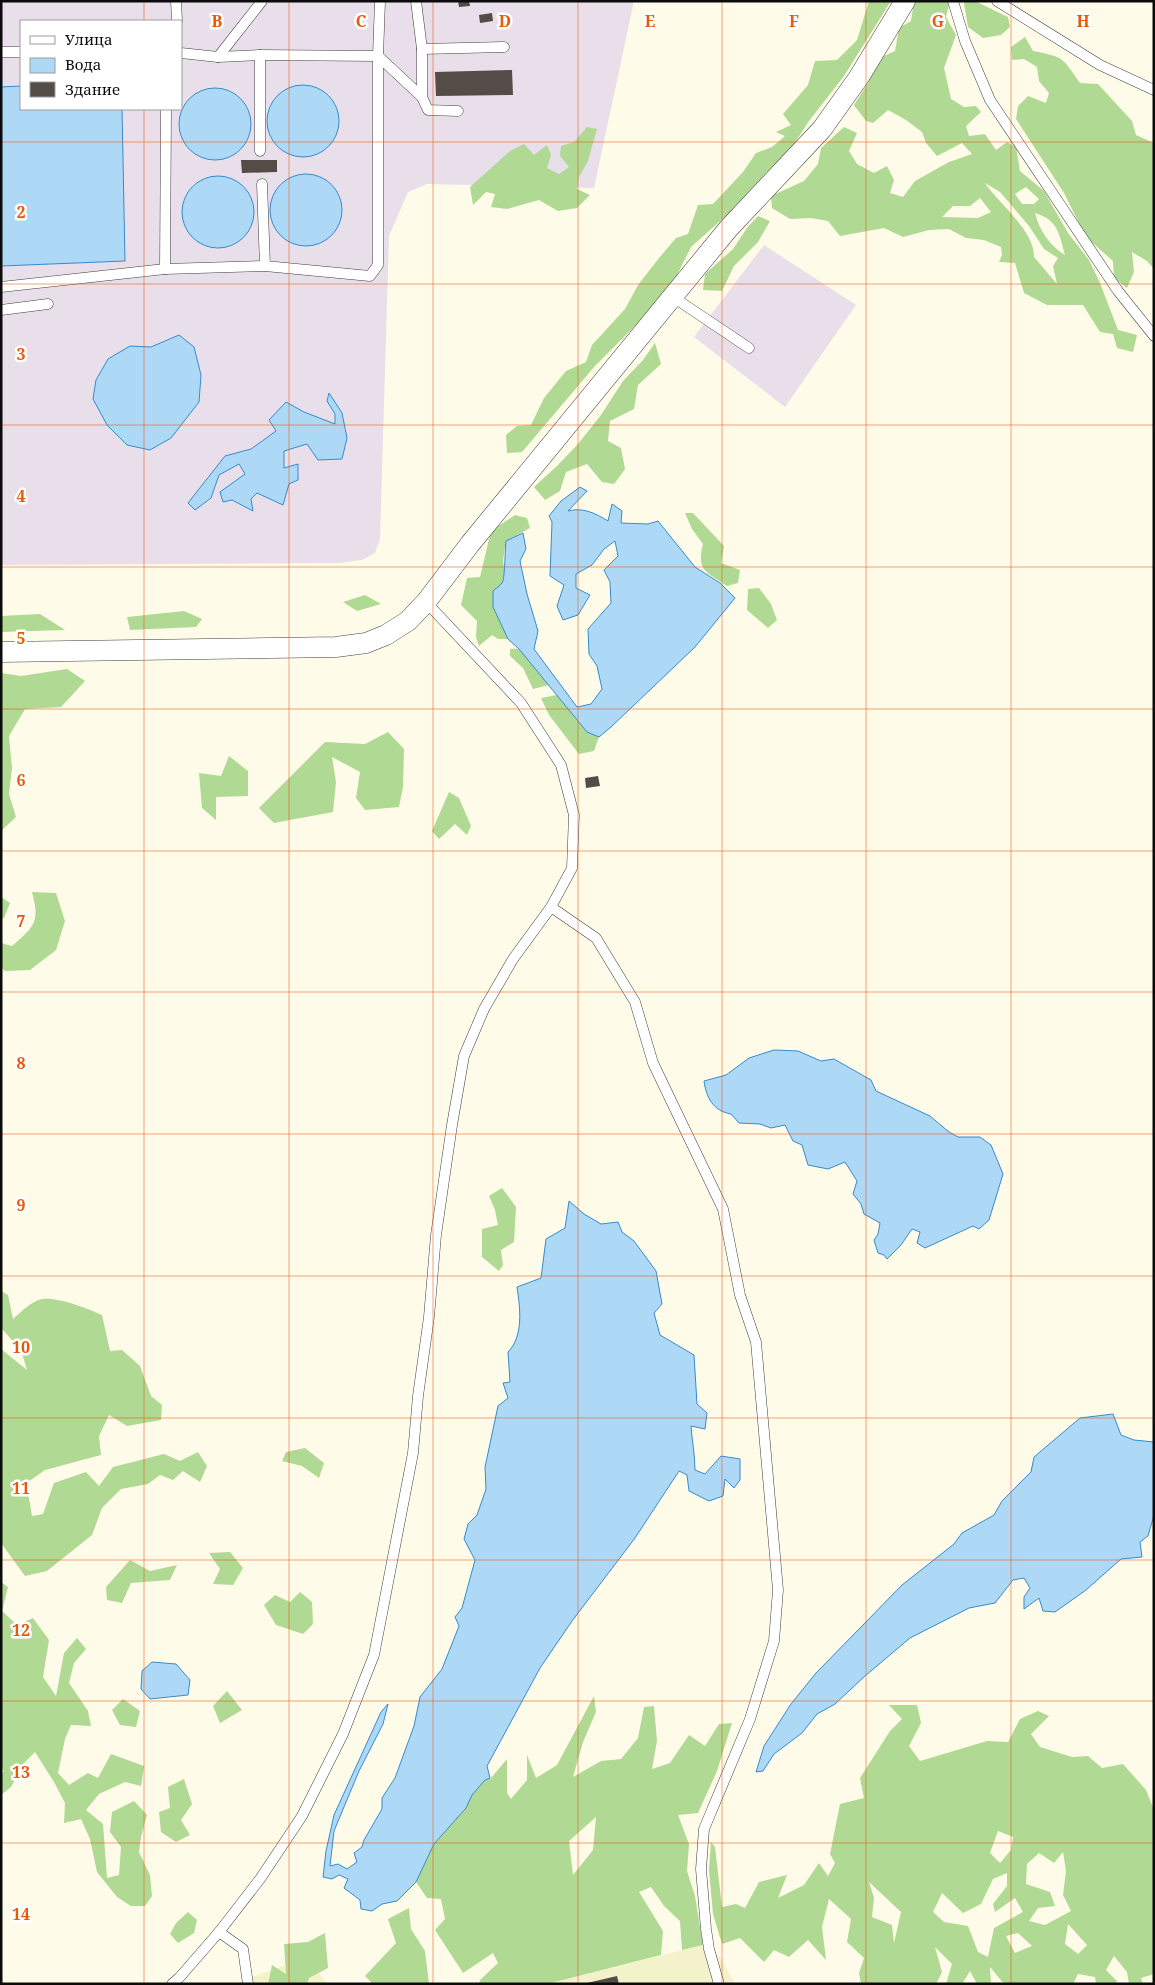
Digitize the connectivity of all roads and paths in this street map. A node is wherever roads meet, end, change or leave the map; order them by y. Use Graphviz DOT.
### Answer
graph roads {
  1 [pos="176,1"];
  2 [pos="262,1"];
  3 [pos="380,1"];
  4 [pos="416,1"];
  5 [pos="905,1"];
  6 [pos="953,1"];
  7 [pos="996,1"];
  8 [pos="177,20"];
  9 [pos="504,47"];
  10 [pos="422,48"];
  11 [pos="1,52"];
  12 [pos="20,52"];
  13 [pos="182,53"];
  14 [pos="260,55"];
  15 [pos="378,56"];
  16 [pos="218,58"];
  17 [pos="1154,90"];
  18 [pos="422,97"];
  19 [pos="166,110"];
  20 [pos="458,111"];
  21 [pos="260,151"];
  22 [pos="262,184"];
  23 [pos="265,266"];
  24 [pos="165,269"];
  25 [pos="1,287"];
  26 [pos="673,297"];
  27 [pos="48,304"];
  28 [pos="1,310"];
  29 [pos="1154,336"];
  30 [pos="749,348"];
  31 [pos="426,602"];
  32 [pos="1,652"];
  33 [pos="551,907"];
  34 [pos="219,1932"];
  35 [pos="172,1984"];
  36 [pos="248,1984"];
  37 [pos="718,1984"];
  1 -- 8 [label="lane"];
  2 -- 16 [label="lane"];
  3 -- 15 [label="lane"];
  4 -- 10 [label="lane"];
  5 -- 26 [label="street"];
  6 -- 29 [label="lane"];
  7 -- 17 [label="lane"];
  9 -- 10 [label="lane"];
  10 -- 18 [label="lane"];
  11 -- 12 [label="lane"];
  13 -- 16 [label="lane"];
  14 -- 15 [label="lane"];
  14 -- 16 [label="lane"];
  14 -- 21 [label="lane"];
  15 -- 18 [label="lane"];
  15 -- 23 [label="lane"];
  18 -- 20 [label="lane"];
  19 -- 24 [label="lane"];
  22 -- 23 [label="lane"];
  23 -- 24 [label="lane"];
  24 -- 25 [label="lane"];
  26 -- 30 [label="lane"];
  26 -- 31 [label="street"];
  27 -- 28 [label="lane"];
  31 -- 32 [label="street"];
  31 -- 33 [label="lane"];
  33 -- 34 [label="lane"];
  33 -- 37 [label="lane"];
  34 -- 35 [label="lane"];
  34 -- 36 [label="lane"];
}
